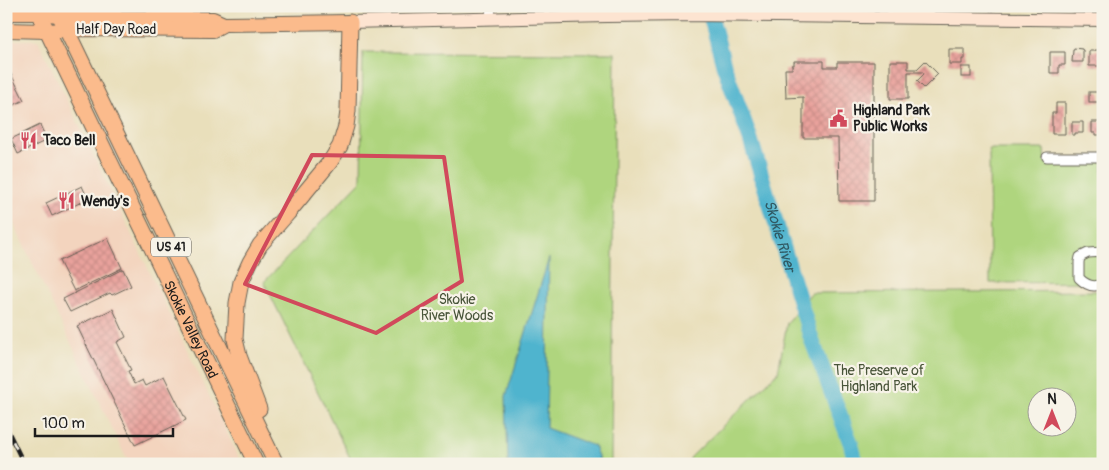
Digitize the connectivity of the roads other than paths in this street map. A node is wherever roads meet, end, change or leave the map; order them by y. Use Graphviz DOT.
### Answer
graph roads {
  1 [pos="36,10"];
  2 [pos="57,11"];
  3 [pos="490,12"];
  4 [pos="892,12"];
  5 [pos="6,13"];
  6 [pos="1103,20"];
  7 [pos="350,22"];
  8 [pos="224,24"];
  9 [pos="6,30"];
  10 [pos="66,30"];
  11 [pos="47,31"];
  12 [pos="1048,157"];
  13 [pos="1103,157"];
  14 [pos="1103,252"];
  15 [pos="1103,283"];
  16 [pos="256,464"];
  17 [pos="276,464"];
  18 [pos="281,464"];
  1 -- 2 [label="main road, Half Day Road"];
  1 -- 5 [label="main road, Half Day Road"];
  1 -- 11 [label="highway, Skokie Valley Road / US 41"];
  2 -- 8 [label="main road, Half Day Road"];
  2 -- 10 [label="highway, Skokie Valley Road / US 41"];
  3 -- 4 [label="main road, Half Day Road"];
  3 -- 7 [label="main road, Half Day Road"];
  4 -- 6 [label="main road, Half Day Road"];
  7 -- 8 [label="main road, Half Day Road"];
  7 -- 18 [label="highway"];
  8 -- 10 [label="main road, Half Day Road"];
  9 -- 11 [label="main road, Half Day Road"];
  10 -- 11 [label="main road, Half Day Road"];
  10 -- 17 [label="highway, Skokie Valley Road / US 41"];
  11 -- 16 [label="highway, Skokie Valley Road / US 41"];
  12 -- 13 [label="street"];
  14 -- 15 [label="street"];
}
